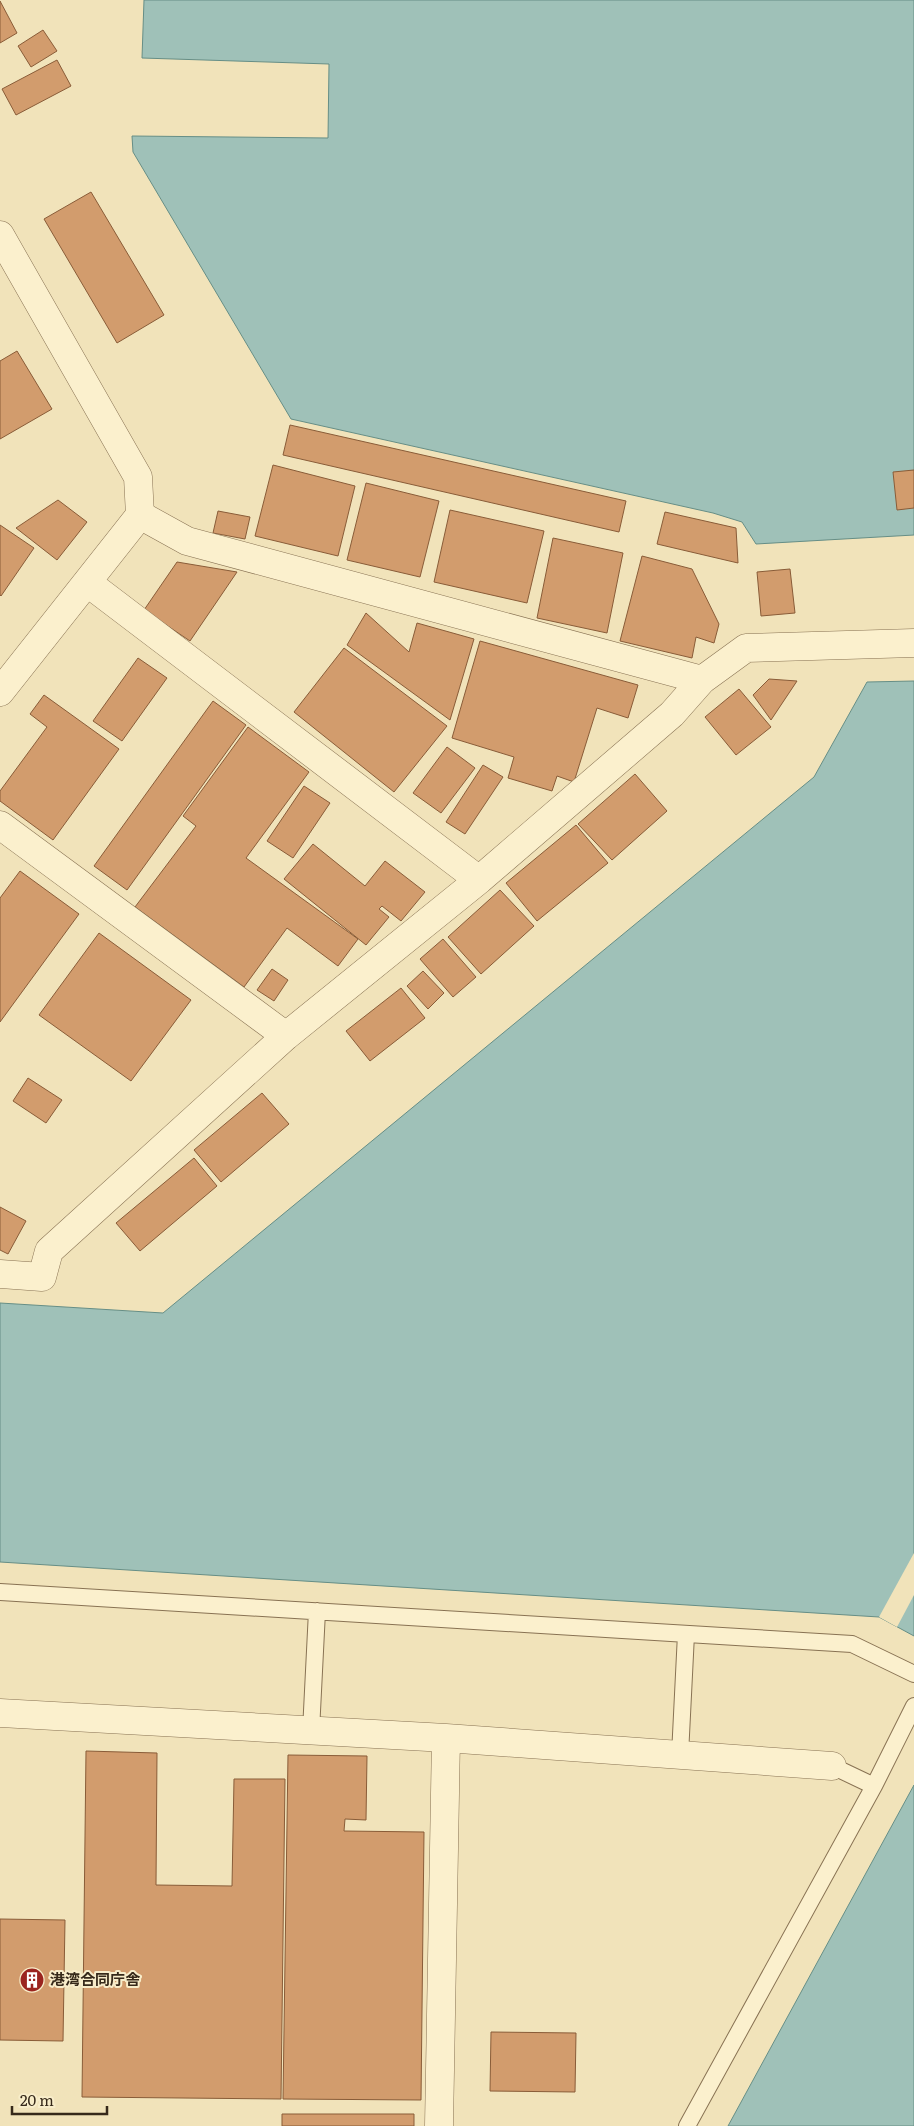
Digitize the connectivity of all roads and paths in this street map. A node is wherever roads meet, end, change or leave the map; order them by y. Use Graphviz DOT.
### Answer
graph roads {
  1 [pos="0,235"];
  2 [pos="140,515"];
  3 [pos="88,583"];
  4 [pos="914,643"];
  5 [pos="702,680"];
  6 [pos="0,692"];
  7 [pos="0,825"];
  8 [pos="479,880"];
  9 [pos="286,1036"];
  10 [pos="0,1274"];
  11 [pos="0,1592"];
  12 [pos="317,1611"];
  13 [pos="686,1634"];
  14 [pos="914,1674"];
  15 [pos="914,1706"];
  16 [pos="0,1713"];
  17 [pos="311,1731"];
  18 [pos="446,1738"];
  19 [pos="680,1755"];
  20 [pos="832,1766"];
  21 [pos="874,1786"];
  22 [pos="439,2126"];
  23 [pos="687,2126"];
  1 -- 2 [label="street"];
  2 -- 3 [label="street"];
  2 -- 5 [label="street"];
  3 -- 6 [label="street"];
  3 -- 8 [label="street"];
  4 -- 5 [label="street"];
  5 -- 8 [label="street"];
  7 -- 9 [label="street"];
  8 -- 9 [label="street"];
  9 -- 10 [label="street"];
  11 -- 12 [label="lane"];
  12 -- 13 [label="lane"];
  12 -- 17 [label="lane"];
  13 -- 14 [label="lane"];
  13 -- 19 [label="lane"];
  15 -- 21 [label="lane"];
  16 -- 17 [label="street"];
  17 -- 18 [label="street"];
  18 -- 19 [label="street"];
  18 -- 22 [label="street"];
  19 -- 20 [label="street"];
  20 -- 21 [label="lane"];
  21 -- 23 [label="lane"];
}
